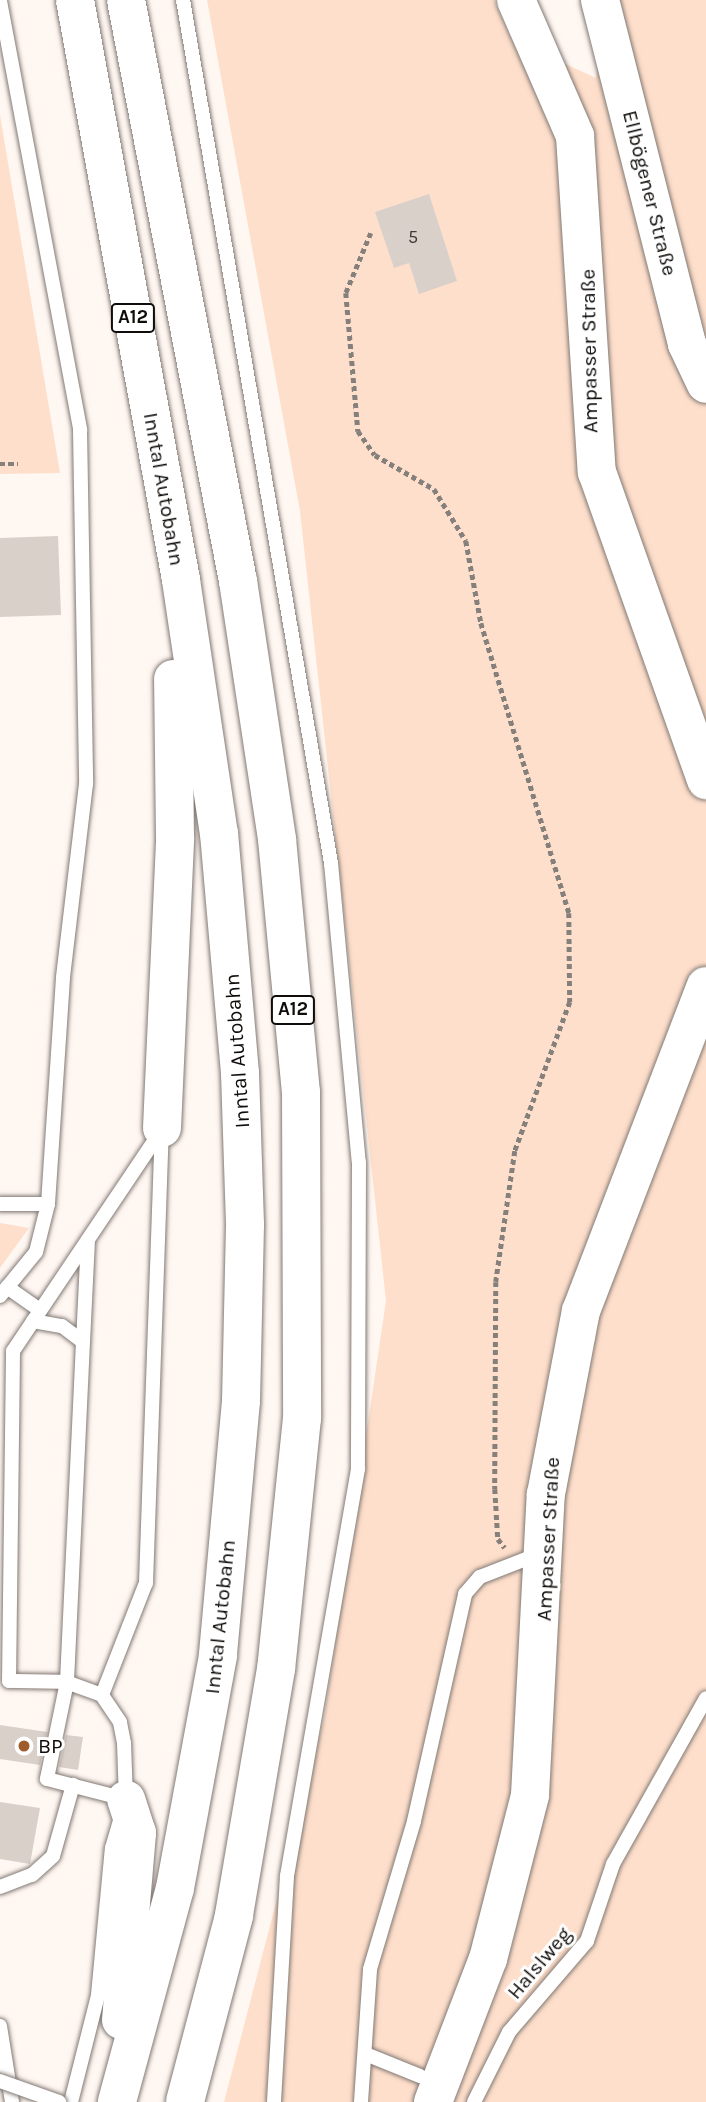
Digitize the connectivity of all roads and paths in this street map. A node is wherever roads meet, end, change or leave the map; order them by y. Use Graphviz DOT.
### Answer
graph roads {
  1 [pos="75,0"];
  2 [pos="126,0"];
  3 [pos="183,0"];
  4 [pos="516,0"];
  5 [pos="600,0"];
  6 [pos="0,1"];
  7 [pos="371,233"];
  8 [pos="706,384"];
  9 [pos="0,464"];
  10 [pos="18,464"];
  11 [pos="181,580"];
  12 [pos="706,780"];
  13 [pos="706,986"];
  14 [pos="162,1128"];
  15 [pos="0,1204"];
  16 [pos="48,1204"];
  17 [pos="88,1238"];
  18 [pos="4,1292"];
  19 [pos="37,1315"];
  20 [pos="83,1342"];
  21 [pos="530,1557"];
  22 [pos="4,1681"];
  23 [pos="67,1682"];
  24 [pos="102,1695"];
  25 [pos="706,1698"];
  26 [pos="73,1785"];
  27 [pos="126,1800"];
  28 [pos="0,1886"];
  29 [pos="0,2026"];
  30 [pos="368,2055"];
  31 [pos="0,2081"];
  32 [pos="426,2089"];
  33 [pos="121,2090"];
  34 [pos="12,2102"];
  35 [pos="59,2102"];
  36 [pos="71,2102"];
  37 [pos="185,2102"];
  38 [pos="274,2102"];
  39 [pos="362,2102"];
  40 [pos="474,2102"];
  1 -- 11 [label="main road, Inntal Autobahn / A12"];
  2 -- 37 [label="main road, A12"];
  3 -- 38 [label="lane"];
  4 -- 12 [label="main road, Ampasser Straße"];
  5 -- 8 [label="main road, Ellbögener Straße"];
  6 -- 16 [label="lane"];
  7 -- 21 [label="path"];
  9 -- 10 [label="path"];
  11 -- 14 [label="main road"];
  11 -- 33 [label="main road, Inntal Autobahn / A12"];
  13 -- 21 [label="main road, Ampasser Straße"];
  14 -- 17 [label="lane"];
  14 -- 24 [label="lane"];
  15 -- 16 [label="lane"];
  16 -- 18 [label="lane"];
  17 -- 19 [label="lane"];
  17 -- 20 [label="lane"];
  18 -- 19 [label="lane"];
  19 -- 20 [label="lane"];
  19 -- 22 [label="lane"];
  20 -- 23 [label="lane"];
  21 -- 30 [label="lane"];
  21 -- 32 [label="main road, Ampasser Straße"];
  22 -- 23 [label="lane"];
  23 -- 24 [label="lane"];
  23 -- 26 [label="lane"];
  24 -- 27 [label="lane"];
  25 -- 40 [label="lane, Halslweg"];
  26 -- 27 [label="lane"];
  26 -- 28 [label="lane"];
  27 -- 33 [label="main road"];
  27 -- 36 [label="lane"];
  29 -- 34 [label="lane"];
  30 -- 32 [label="lane"];
  30 -- 39 [label="lane"];
  31 -- 35 [label="lane, bridge"];
}
